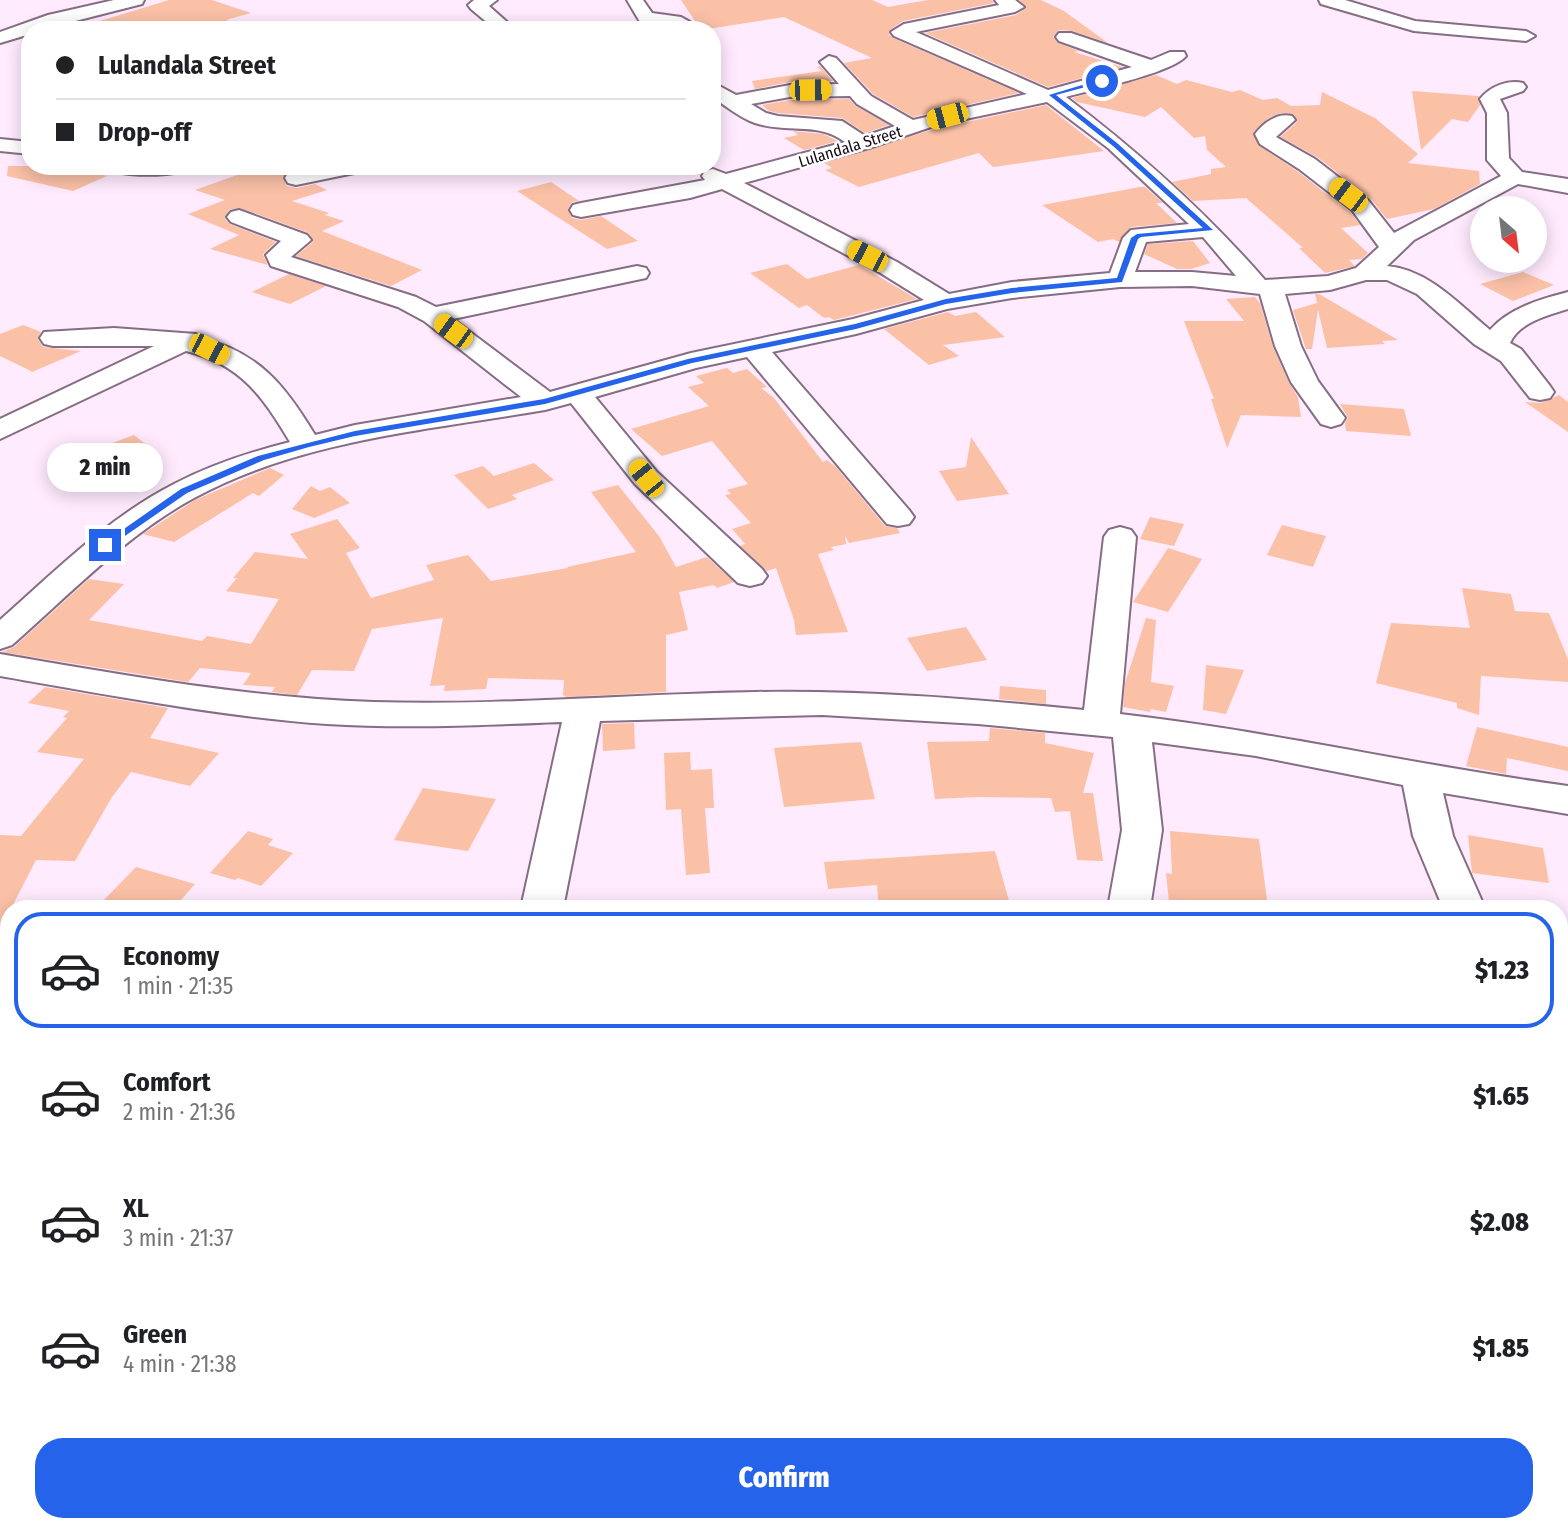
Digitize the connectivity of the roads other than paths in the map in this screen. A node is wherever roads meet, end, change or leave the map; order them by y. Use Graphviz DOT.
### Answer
graph roads {
  1 [pos="136,0"];
  2 [pos="489,0"];
  3 [pos="635,0"];
  4 [pos="1003,0"];
  5 [pos="1327,0"];
  6 [pos="51,21"];
  7 [pos="496,21"];
  8 [pos="672,21"];
  9 [pos="21,31"];
  10 [pos="1526,36"];
  11 [pos="1065,37"];
  12 [pos="0,38"];
  13 [pos="1178,56"];
  14 [pos="829,62"];
  15 [pos="1152,66"];
  16 [pos="1516,87"];
  17 [pos="854,89"];
  18 [pos="721,93"];
  19 [pos="1049,95"];
  20 [pos="735,101"];
  21 [pos="1285,120"];
  22 [pos="913,128"];
  23 [pos="862,144"];
  24 [pos="0,145"];
  25 [pos="21,147"];
  26 [pos="311,175"];
  27 [pos="711,175"];
  28 [pos="1515,177"];
  29 [pos="296,178"];
  30 [pos="724,181"];
  31 [pos="1568,186"];
  32 [pos="581,210"];
  33 [pos="239,217"];
  34 [pos="1209,230"];
  35 [pos="1391,247"];
  36 [pos="1365,272"];
  37 [pos="638,274"];
  38 [pos="1120,280"];
  39 [pos="1265,288"];
  40 [pos="1568,300"];
  41 [pos="946,302"];
  42 [pos="433,317"];
  43 [pos="53,338"];
  44 [pos="187,340"];
  45 [pos="1496,344"];
  46 [pos="754,348"];
  47 [pos="577,392"];
  48 [pos="1541,392"];
  49 [pos="545,402"];
  50 [pos="1331,418"];
  51 [pos="0,430"];
  52 [pos="307,445"];
  53 [pos="898,517"];
  54 [pos="1120,537"];
  55 [pos="750,576"];
  56 [pos="38,602"];
  57 [pos="0,604"];
  58 [pos="0,638"];
  59 [pos="0,665"];
  60 [pos="583,711"];
  61 [pos="1116,725"];
  62 [pos="1420,775"];
  63 [pos="1568,800"];
  64 [pos="544,900"];
  65 [pos="1130,900"];
  66 [pos="1461,900"];
  1 -- 6 [label="street"];
  2 -- 7 [label="street"];
  3 -- 8 [label="street"];
  4 -- 19 [label="street"];
  5 -- 10 [label="street"];
  9 -- 12 [label="street"];
  11 -- 15 [label="street"];
  13 -- 15 [label="street, Lulandala Street"];
  14 -- 17 [label="street"];
  15 -- 19 [label="street, Lulandala Street"];
  16 -- 28 [label="street"];
  17 -- 20 [label="street"];
  17 -- 22 [label="street"];
  18 -- 20 [label="street"];
  19 -- 22 [label="street, Lulandala Street"];
  19 -- 34 [label="street"];
  20 -- 23 [label="street"];
  21 -- 35 [label="street"];
  22 -- 23 [label="street, Lulandala Street"];
  23 -- 30 [label="street, Lulandala Street"];
  24 -- 25 [label="street"];
  26 -- 29 [label="street"];
  27 -- 30 [label="street"];
  28 -- 31 [label="street"];
  28 -- 35 [label="street"];
  30 -- 32 [label="street, Lulandala Street"];
  30 -- 41 [label="street"];
  33 -- 42 [label="street"];
  34 -- 38 [label="street"];
  34 -- 39 [label="street"];
  35 -- 36 [label="street"];
  36 -- 39 [label="street"];
  36 -- 45 [label="street"];
  37 -- 42 [label="street"];
  38 -- 39 [label="street"];
  38 -- 41 [label="street"];
  39 -- 50 [label="street"];
  40 -- 45 [label="street"];
  41 -- 46 [label="street"];
  42 -- 49 [label="street"];
  43 -- 44 [label="street"];
  44 -- 51 [label="street"];
  44 -- 52 [label="street"];
  45 -- 48 [label="street"];
  46 -- 47 [label="street"];
  46 -- 53 [label="street"];
  47 -- 49 [label="street"];
  47 -- 55 [label="street"];
  49 -- 52 [label="street"];
  52 -- 56 [label="street"];
  54 -- 61 [label="street"];
  56 -- 57 [label="street"];
  56 -- 58 [label="street"];
  59 -- 60 [label="street"];
  60 -- 61 [label="street"];
  60 -- 64 [label="street"];
  61 -- 62 [label="street"];
  61 -- 65 [label="street"];
  62 -- 63 [label="street"];
  62 -- 66 [label="street"];
}
